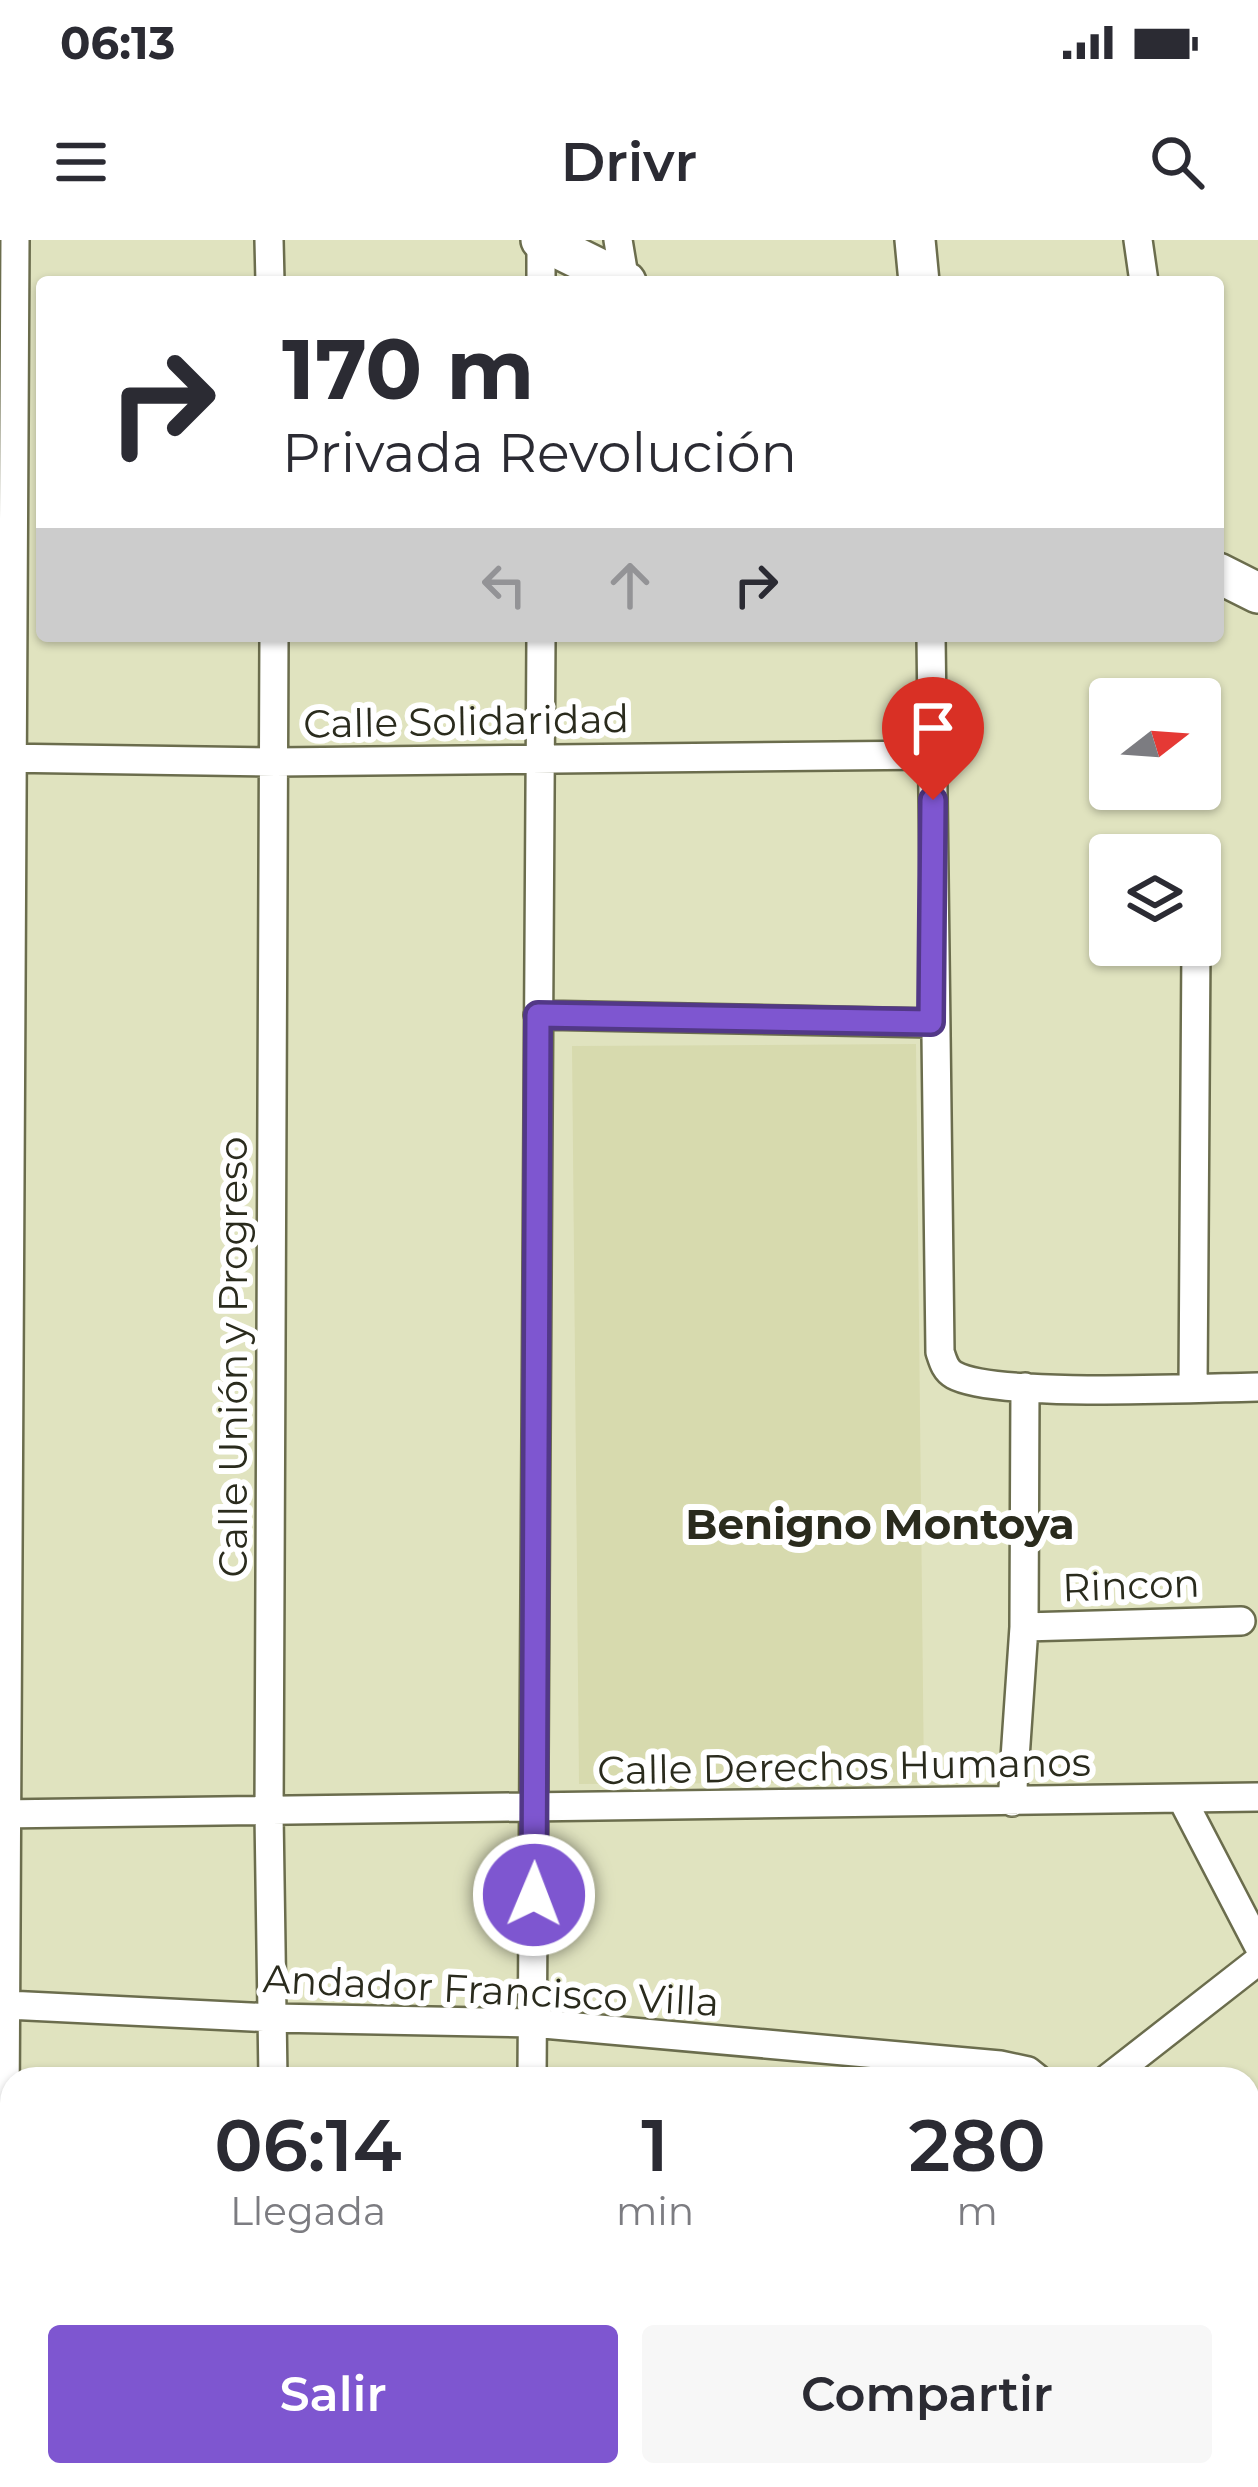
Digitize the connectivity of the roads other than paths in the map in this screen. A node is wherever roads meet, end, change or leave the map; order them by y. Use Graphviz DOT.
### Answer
graph roads {
  1 [pos="15,240"];
  2 [pos="269,240"];
  3 [pos="541,240"];
  4 [pos="618,240"];
  5 [pos="915,240"];
  6 [pos="1138,240"];
  7 [pos="269,276"];
  8 [pos="541,276"];
  9 [pos="613,276"];
  10 [pos="624,276"];
  11 [pos="918,276"];
  12 [pos="1143,276"];
  13 [pos="1224,576"];
  14 [pos="1258,593"];
  15 [pos="274,642"];
  16 [pos="542,642"];
  17 [pos="931,642"];
  18 [pos="934,755"];
  19 [pos="6,758"];
  20 [pos="542,759"];
  21 [pos="276,762"];
  22 [pos="1196,966"];
  23 [pos="538,1015"];
  24 [pos="931,1022"];
  25 [pos="1258,1387"];
  26 [pos="1025,1388"];
  27 [pos="1193,1388"];
  28 [pos="1241,1621"];
  29 [pos="1024,1627"];
  30 [pos="1258,1797"];
  31 [pos="1182,1799"];
  32 [pos="1012,1802"];
  33 [pos="535,1810"];
  34 [pos="3,1814"];
  35 [pos="269,1814"];
  36 [pos="1258,1945"];
  37 [pos="1258,1961"];
  38 [pos="8,2005"];
  39 [pos="273,2018"];
  40 [pos="532,2023"];
  41 [pos="7,2067"];
  42 [pos="273,2067"];
  43 [pos="532,2067"];
  44 [pos="1009,2067"];
  45 [pos="1122,2067"];
  1 -- 19 [label="street"];
  2 -- 7 [label="street"];
  3 -- 8 [label="street"];
  3 -- 9 [label="street"];
  4 -- 10 [label="street"];
  5 -- 11 [label="street"];
  6 -- 12 [label="street"];
  13 -- 14 [label="street"];
  15 -- 21 [label="street, Calle Unión y Progreso"];
  16 -- 20 [label="street"];
  17 -- 18 [label="street"];
  18 -- 20 [label="street, Calle Solidaridad"];
  18 -- 24 [label="street"];
  19 -- 21 [label="street, Calle Solidaridad"];
  19 -- 34 [label="street"];
  20 -- 21 [label="street, Calle Solidaridad"];
  20 -- 23 [label="street"];
  21 -- 35 [label="street, Calle Unión y Progreso"];
  22 -- 27 [label="street"];
  23 -- 24 [label="street"];
  23 -- 33 [label="street"];
  24 -- 26 [label="street"];
  25 -- 27 [label="street"];
  26 -- 27 [label="street"];
  26 -- 29 [label="street"];
  28 -- 29 [label="street, Rincon"];
  29 -- 32 [label="street"];
  30 -- 31 [label="street, Calle Derechos Humanos"];
  31 -- 32 [label="street, Calle Derechos Humanos"];
  31 -- 36 [label="street"];
  32 -- 33 [label="street, Calle Derechos Humanos"];
  33 -- 35 [label="street, Calle Derechos Humanos"];
  33 -- 40 [label="street"];
  34 -- 35 [label="street, Calle Derechos Humanos"];
  34 -- 38 [label="street"];
  35 -- 39 [label="street, Calle Unión y Progreso"];
  37 -- 45 [label="street"];
  38 -- 39 [label="street, Andador Francisco Villa"];
  38 -- 41 [label="street"];
  39 -- 40 [label="street, Andador Francisco Villa"];
  39 -- 42 [label="street, Calle Unión y Progreso"];
  40 -- 43 [label="street"];
  40 -- 44 [label="street, Andador Francisco Villa"];
}
